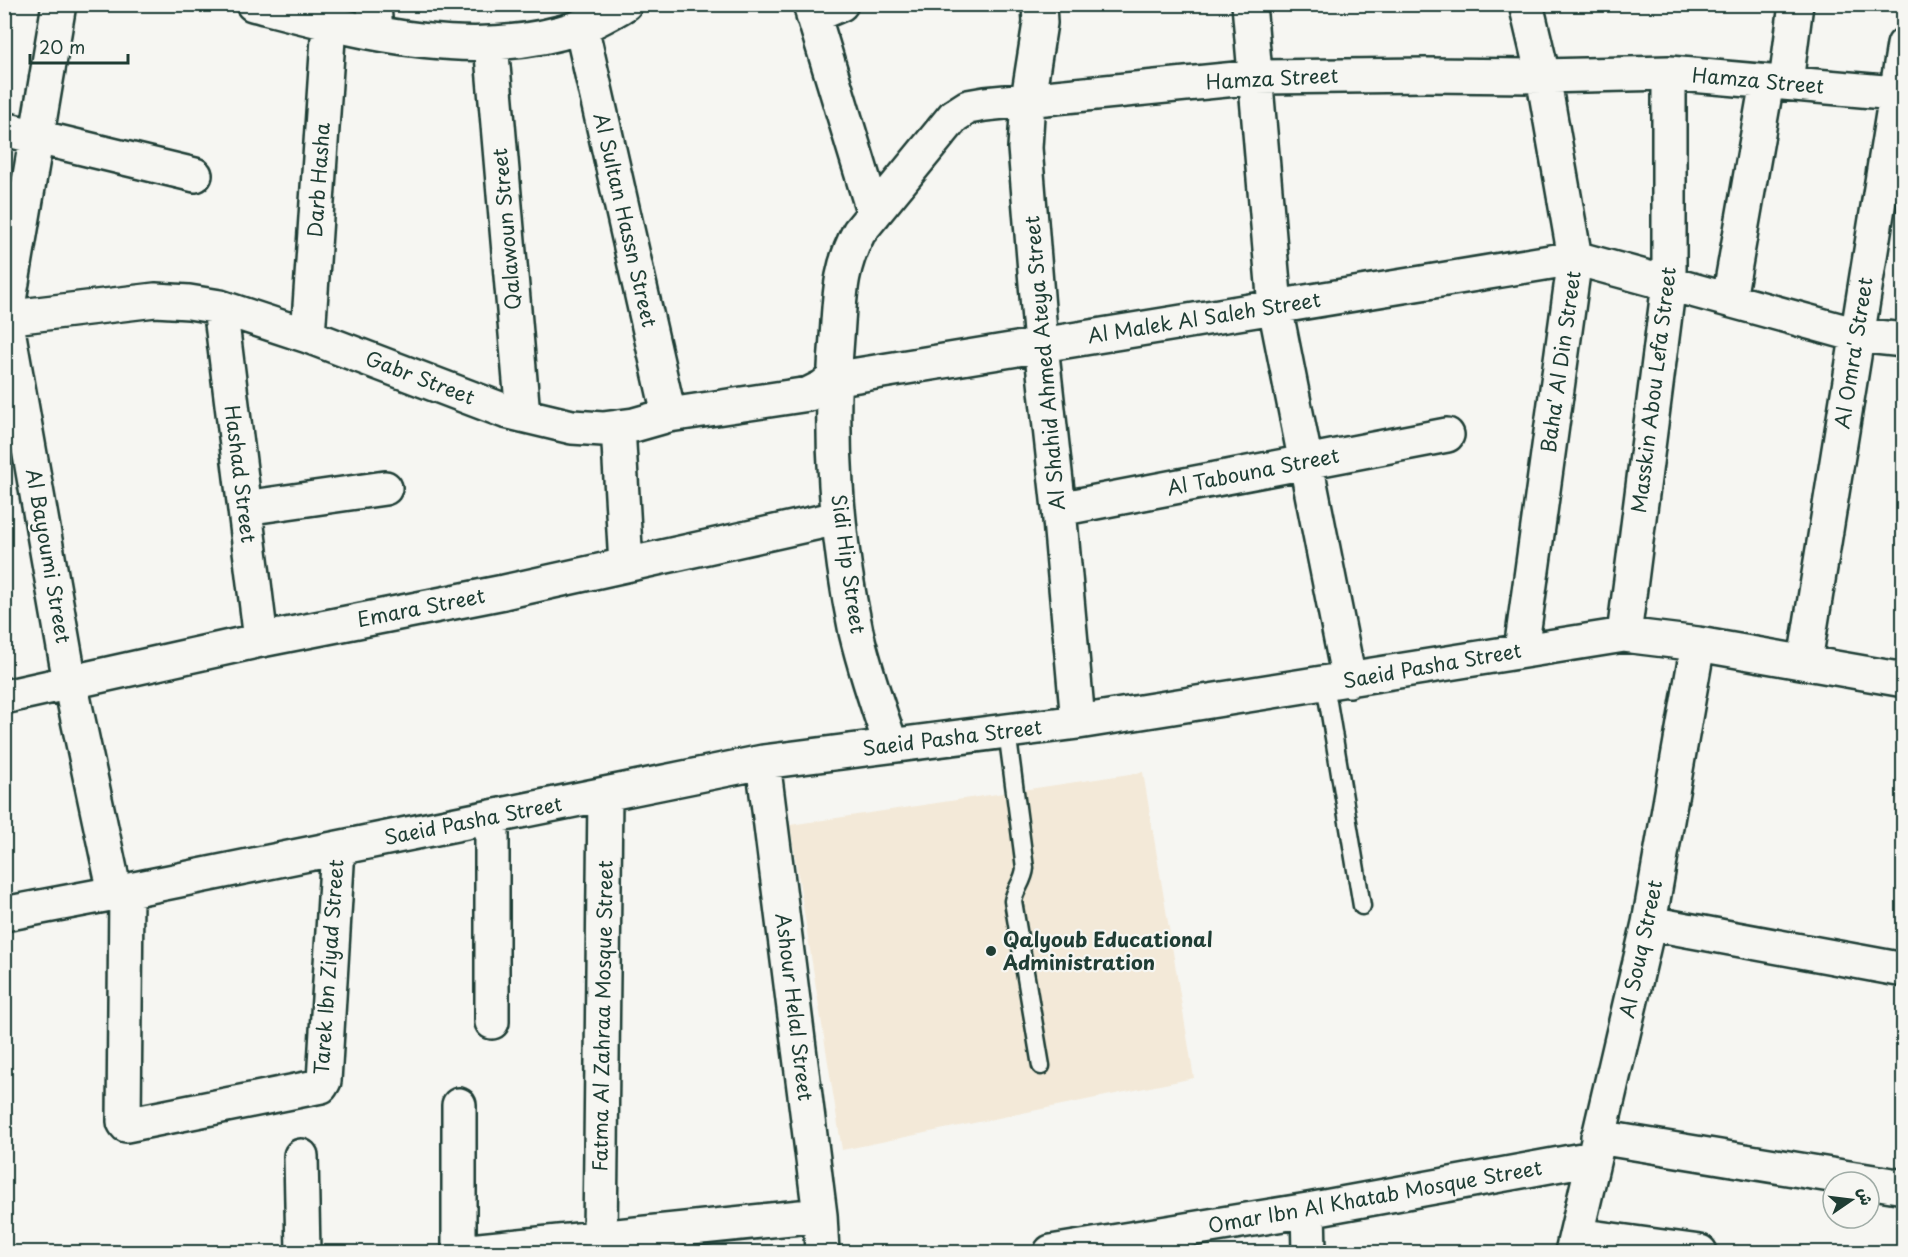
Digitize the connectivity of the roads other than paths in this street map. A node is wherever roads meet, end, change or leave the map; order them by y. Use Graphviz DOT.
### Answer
graph roads {
  1 [pos="59,4"];
  2 [pos="253,4"];
  3 [pos="625,4"];
  4 [pos="1039,4"];
  5 [pos="1249,4"];
  6 [pos="1526,4"];
  7 [pos="1796,4"];
  8 [pos="821,8"];
  9 [pos="375,19"];
  10 [pos="329,24"];
  11 [pos="581,26"];
  12 [pos="491,43"];
  13 [pos="1904,45"];
  14 [pos="1669,73"];
  15 [pos="1543,76"];
  16 [pos="1256,77"];
  17 [pos="1777,82"];
  18 [pos="1895,93"];
  19 [pos="1028,99"];
  20 [pos="4,129"];
  21 [pos="36,137"];
  22 [pos="195,175"];
  23 [pos="1893,182"];
  24 [pos="874,214"];
  25 [pos="1575,258"];
  26 [pos="1670,284"];
  27 [pos="1729,299"];
  28 [pos="1275,307"];
  29 [pos="220,308"];
  30 [pos="5,318"];
  31 [pos="1857,335"];
  32 [pos="308,336"];
  33 [pos="1904,340"];
  34 [pos="1041,345"];
  35 [pos="833,379"];
  36 [pos="523,415"];
  37 [pos="669,415"];
  38 [pos="618,427"];
  39 [pos="1447,435"];
  40 [pos="1305,462"];
  41 [pos="386,488"];
  42 [pos="245,508"];
  43 [pos="1059,509"];
  44 [pos="838,518"];
  45 [pos="626,564"];
  46 [pos="1624,635"];
  47 [pos="261,640"];
  48 [pos="1698,644"];
  49 [pos="1521,650"];
  50 [pos="1805,661"];
  51 [pos="1904,680"];
  52 [pos="70,682"];
  53 [pos="1337,682"];
  54 [pos="4,697"];
  55 [pos="1078,722"];
  56 [pos="1007,731"];
  57 [pos="891,745"];
  58 [pos="762,762"];
  59 [pos="605,795"];
  60 [pos="492,817"];
  61 [pos="338,849"];
  62 [pos="120,892"];
  63 [pos="1362,906"];
  64 [pos="4,914"];
  65 [pos="1649,923"];
  66 [pos="1904,970"];
  67 [pos="492,1022"];
  68 [pos="1041,1066"];
  69 [pos="459,1105"];
  70 [pos="124,1124"];
  71 [pos="1596,1148"];
  72 [pos="301,1156"];
  73 [pos="1904,1187"];
  74 [pos="1308,1210"];
  75 [pos="820,1215"];
  76 [pos="600,1238"];
  77 [pos="1574,1244"];
  78 [pos="1143,1245"];
  79 [pos="303,1252"];
  80 [pos="460,1252"];
  81 [pos="822,1252"];
  82 [pos="1051,1252"];
  83 [pos="1309,1252"];
  84 [pos="1700,1252"];
  1 -- 21 [label="street, Al Bayoumi Street"];
  2 -- 10 [label="street"];
  3 -- 11 [label="street"];
  4 -- 19 [label="street, Al Shahid Ahmed Ateya Street"];
  5 -- 16 [label="street"];
  6 -- 15 [label="street, Baha' Al Din Street"];
  7 -- 17 [label="street"];
  8 -- 24 [label="street"];
  9 -- 10 [label="street"];
  9 -- 12 [label="street"];
  10 -- 32 [label="street, Darb Hasha"];
  11 -- 12 [label="street"];
  11 -- 37 [label="street, Al Sultan Hassn Street"];
  12 -- 36 [label="street, Qalawoun Street"];
  13 -- 18 [label="street, Al Omra' Street"];
  14 -- 15 [label="street, Hamza Street"];
  14 -- 17 [label="street, Hamza Street"];
  14 -- 26 [label="street, Masskin Abou Lefa Street"];
  15 -- 16 [label="street, Hamza Street"];
  15 -- 25 [label="street, Baha' Al Din Street"];
  16 -- 19 [label="street, Hamza Street"];
  16 -- 28 [label="street"];
  17 -- 18 [label="street, Hamza Street"];
  17 -- 27 [label="street"];
  18 -- 23 [label="street, Al Omra' Street"];
  19 -- 24 [label="street, Hamza Street"];
  19 -- 34 [label="street, Al Shahid Ahmed Ateya Street"];
  20 -- 21 [label="street"];
  21 -- 22 [label="street"];
  21 -- 30 [label="street, Al Bayoumi Street"];
  23 -- 31 [label="street, Al Omra' Street"];
  24 -- 35 [label="street, Hamza Street"];
  25 -- 26 [label="street"];
  25 -- 28 [label="street, Al Malek Al Saleh Street"];
  25 -- 49 [label="street, Baha' Al Din Street"];
  26 -- 27 [label="street"];
  26 -- 46 [label="street, Masskin Abou Lefa Street"];
  27 -- 31 [label="street"];
  28 -- 34 [label="street, Al Malek Al Saleh Street"];
  28 -- 40 [label="street"];
  29 -- 30 [label="street, Gabr Street"];
  29 -- 32 [label="street, Gabr Street"];
  29 -- 42 [label="street, Hashad Street"];
  30 -- 52 [label="street, Al Bayoumi Street"];
  31 -- 33 [label="street"];
  31 -- 50 [label="street, Al Omra' Street"];
  32 -- 36 [label="street, Gabr Street"];
  34 -- 35 [label="street, Al Malek Al Saleh Street"];
  34 -- 43 [label="street, Al Shahid Ahmed Ateya Street"];
  35 -- 37 [label="street, Gabr Street"];
  35 -- 44 [label="street, Sidi Hip Street"];
  36 -- 38 [label="street, Gabr Street"];
  37 -- 38 [label="street, Gabr Street"];
  38 -- 45 [label="street"];
  39 -- 40 [label="street, Al Tabouna Street"];
  40 -- 43 [label="street, Al Tabouna Street"];
  40 -- 53 [label="street"];
  41 -- 42 [label="street"];
  42 -- 47 [label="street, Hashad Street"];
  43 -- 55 [label="street, Al Shahid Ahmed Ateya Street"];
  44 -- 45 [label="street, Emara Street"];
  44 -- 57 [label="street, Sidi Hip Street"];
  45 -- 47 [label="street, Emara Street"];
  46 -- 48 [label="street, Saeid Pasha Street"];
  46 -- 49 [label="street, Saeid Pasha Street"];
  47 -- 52 [label="street, Emara Street"];
  48 -- 50 [label="street, Saeid Pasha Street"];
  48 -- 65 [label="street, Al Souq Street"];
  49 -- 53 [label="street, Saeid Pasha Street"];
  50 -- 51 [label="street, Saeid Pasha Street"];
  52 -- 54 [label="street, Emara Street"];
  52 -- 62 [label="street, Al Bayoumi Street"];
  53 -- 55 [label="street, Saeid Pasha Street"];
  53 -- 63 [label="lane"];
  55 -- 56 [label="street, Saeid Pasha Street"];
  56 -- 57 [label="street, Saeid Pasha Street"];
  56 -- 68 [label="lane"];
  57 -- 58 [label="street, Saeid Pasha Street"];
  58 -- 59 [label="street, Saeid Pasha Street"];
  58 -- 75 [label="street, Ashour Helal Street"];
  59 -- 60 [label="street, Saeid Pasha Street"];
  59 -- 76 [label="street, Fatma Al Zahraa Mosque Street"];
  60 -- 61 [label="street, Saeid Pasha Street"];
  60 -- 67 [label="street"];
  61 -- 62 [label="street, Saeid Pasha Street"];
  61 -- 70 [label="street, Tarek Ibn Ziyad Street"];
  62 -- 64 [label="street, Saeid Pasha Street"];
  62 -- 70 [label="street, Al Bayoumi Street"];
  65 -- 66 [label="street"];
  65 -- 71 [label="street, Al Souq Street"];
  69 -- 80 [label="street"];
  71 -- 73 [label="street, Omar Ibn Al Khatab Mosque Street"];
  71 -- 74 [label="street, Omar Ibn Al Khatab Mosque Street"];
  71 -- 77 [label="street, Al Souq Street"];
  72 -- 79 [label="street"];
  74 -- 78 [label="street, Omar Ibn Al Khatab Mosque Street"];
  74 -- 83 [label="street"];
  75 -- 76 [label="street"];
  75 -- 81 [label="street, Ashour Helal Street"];
  76 -- 80 [label="street"];
  77 -- 84 [label="street"];
  78 -- 82 [label="street, Omar Ibn Al Khatab Mosque Street"];
}
